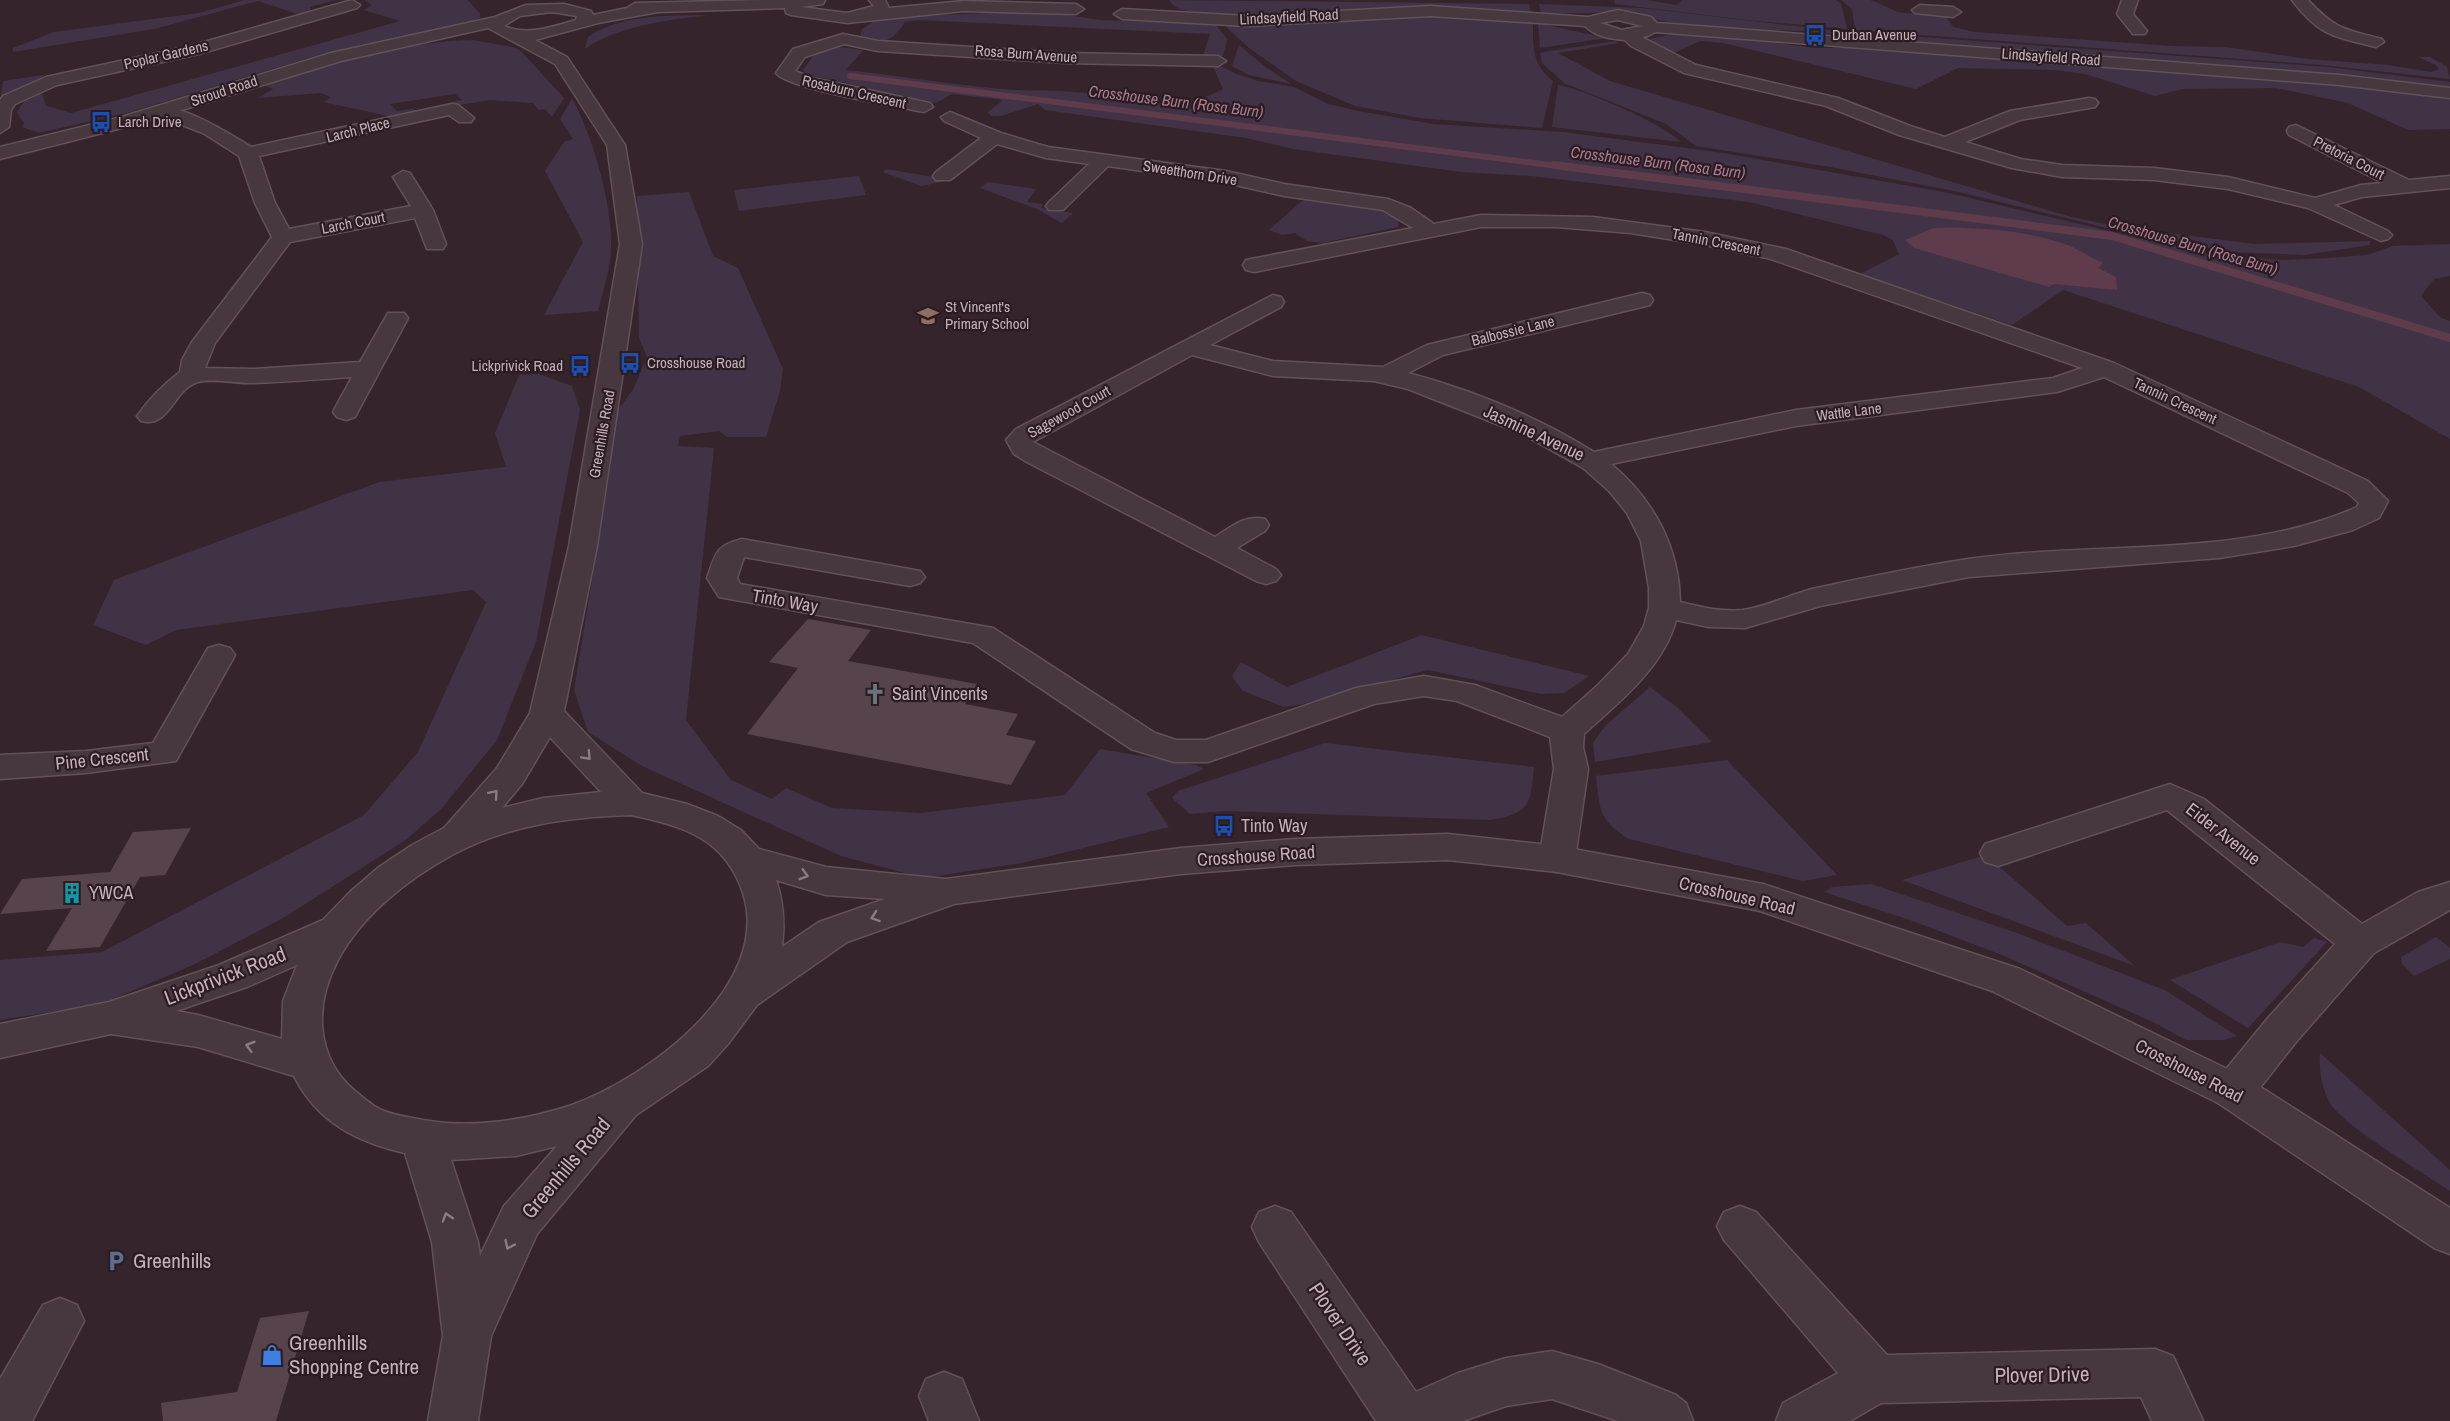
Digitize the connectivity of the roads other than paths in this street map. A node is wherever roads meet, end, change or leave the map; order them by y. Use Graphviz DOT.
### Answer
graph roads {
  1 [pos="1053,0"];
  2 [pos="2130,0"];
  3 [pos="2300,0"];
  4 [pos="1154,2"];
  5 [pos="1073,4"];
  6 [pos="352,5"];
  7 [pos="1002,6"];
  8 [pos="872,7"];
  9 [pos="561,8"];
  10 [pos="656,8"];
  11 [pos="817,8"];
  12 [pos="1920,10"];
  13 [pos="1953,12"];
  14 [pos="1109,14"];
  15 [pos="503,18"];
  16 [pos="1202,19"];
  17 [pos="2153,21"];
  18 [pos="1591,22"];
  19 [pos="577,25"];
  20 [pos="1652,27"];
  21 [pos="2334,32"];
  22 [pos="1626,34"];
  23 [pos="843,35"];
  24 [pos="2306,35"];
  25 [pos="2376,42"];
  26 [pos="561,61"];
  27 [pos="1218,61"];
  28 [pos="2450,93"];
  29 [pos="2030,96"];
  30 [pos="2089,103"];
  31 [pos="924,107"];
  32 [pos="2057,108"];
  33 [pos="162,111"];
  34 [pos="950,117"];
  35 [pos="465,118"];
  36 [pos="0,127"];
  37 [pos="997,129"];
  38 [pos="2296,131"];
  39 [pos="1946,143"];
  40 [pos="21,149"];
  41 [pos="0,153"];
  42 [pos="248,153"];
  43 [pos="1104,160"];
  44 [pos="2120,173"];
  45 [pos="943,176"];
  46 [pos="403,177"];
  47 [pos="2450,182"];
  48 [pos="2403,185"];
  49 [pos="2146,194"];
  50 [pos="2315,204"];
  51 [pos="1056,206"];
  52 [pos="423,210"];
  53 [pos="1428,229"];
  54 [pos="2381,235"];
  55 [pos="283,237"];
  56 [pos="435,244"];
  57 [pos="1254,265"];
  58 [pos="1642,300"];
  59 [pos="1273,302"];
  60 [pos="1602,309"];
  61 [pos="396,318"];
  62 [pos="1629,326"];
  63 [pos="1190,347"];
  64 [pos="2105,368"];
  65 [pos="366,369"];
  66 [pos="192,375"];
  67 [pos="1388,375"];
  68 [pos="346,412"];
  69 [pos="150,417"];
  70 [pos="1592,460"];
  71 [pos="1255,525"];
  72 [pos="1216,549"];
  73 [pos="1266,574"];
  74 [pos="910,577"];
  75 [pos="1664,608"];
  76 [pos="219,655"];
  77 [pos="547,713"];
  78 [pos="1567,730"];
  79 [pos="0,767"];
  80 [pos="631,803"];
  81 [pos="456,838"];
  82 [pos="1998,853"];
  83 [pos="748,859"];
  84 [pos="1557,859"];
  85 [pos="951,891"];
  86 [pos="2450,896"];
  87 [pos="338,930"];
  88 [pos="2360,943"];
  89 [pos="745,993"];
  90 [pos="110,1018"];
  91 [pos="0,1041"];
  92 [pos="306,1063"];
  93 [pos="2233,1091"];
  94 [pos="624,1101"];
  95 [pos="423,1140"];
  96 [pos="1740,1226"];
  97 [pos="1275,1227"];
  98 [pos="2450,1233"];
  99 [pos="60,1322"];
  100 [pos="467,1336"];
  101 [pos="1876,1379"];
  102 [pos="4,1421"];
  103 [pos="453,1421"];
  104 [pos="1408,1421"];
  105 [pos="1668,1421"];
  106 [pos="1801,1421"];
  107 [pos="2178,1421"];
  1 -- 7 [label="street"];
  2 -- 17 [label="street"];
  3 -- 21 [label="street"];
  4 -- 14 [label="street"];
  4 -- 16 [label="street, Lindsayfield Road"];
  5 -- 7 [label="street"];
  5 -- 14 [label="street, Lindsayfield Road"];
  6 -- 36 [label="street, Poplar Gardens"];
  7 -- 8 [label="street"];
  8 -- 11 [label="street"];
  8 -- 23 [label="street"];
  9 -- 10 [label="street"];
  9 -- 15 [label="street"];
  9 -- 19 [label="street"];
  10 -- 11 [label="street"];
  10 -- 19 [label="street"];
  11 -- 23 [label="street"];
  12 -- 13 [label="street"];
  14 -- 16 [label="street, Lindsayfield Road"];
  15 -- 19 [label="street"];
  15 -- 26 [label="street, Greenhills Road"];
  15 -- 33 [label="street, Stroud Road"];
  16 -- 18 [label="street, Lindsayfield Road"];
  18 -- 20 [label="street"];
  18 -- 22 [label="street"];
  19 -- 26 [label="street"];
  20 -- 22 [label="street"];
  20 -- 28 [label="street, Lindsayfield Road"];
  21 -- 24 [label="street"];
  21 -- 25 [label="street"];
  22 -- 39 [label="street"];
  23 -- 27 [label="street, Rosa Burn Avenue"];
  23 -- 31 [label="street, Rosaburn Crescent"];
  26 -- 77 [label="street, Greenhills Road"];
  29 -- 32 [label="street"];
  30 -- 32 [label="street"];
  32 -- 39 [label="street"];
  33 -- 40 [label="street, Stroud Road"];
  33 -- 42 [label="street"];
  34 -- 37 [label="street, Sweetthorn Drive"];
  35 -- 42 [label="street, Larch Place"];
  36 -- 40 [label="street, Poplar Gardens"];
  37 -- 43 [label="street, Sweetthorn Drive"];
  37 -- 45 [label="street"];
  38 -- 48 [label="street, Pretoria Court"];
  39 -- 44 [label="street"];
  40 -- 41 [label="street, Stroud Road"];
  42 -- 55 [label="street"];
  43 -- 51 [label="street"];
  43 -- 53 [label="street, Sweetthorn Drive"];
  44 -- 49 [label="street"];
  44 -- 50 [label="street"];
  46 -- 52 [label="street"];
  47 -- 48 [label="street"];
  48 -- 50 [label="street"];
  50 -- 54 [label="street"];
  52 -- 55 [label="street, Larch Court"];
  52 -- 56 [label="street"];
  53 -- 57 [label="street, Tannin Crescent"];
  53 -- 64 [label="street, Tannin Crescent"];
  55 -- 66 [label="street"];
  58 -- 60 [label="street, Balbossie Lane"];
  59 -- 63 [label="street, Sagewood Court"];
  60 -- 62 [label="street"];
  60 -- 67 [label="street, Balbossie Lane"];
  61 -- 65 [label="street"];
  63 -- 67 [label="street, Jasmine Avenue"];
  63 -- 72 [label="street, Sagewood Court"];
  64 -- 70 [label="street, Wattle Lane"];
  64 -- 75 [label="street, Tannin Crescent"];
  65 -- 66 [label="street"];
  65 -- 68 [label="street"];
  66 -- 69 [label="street"];
  67 -- 70 [label="street, Jasmine Avenue"];
  70 -- 75 [label="street, Jasmine Avenue"];
  71 -- 72 [label="street"];
  72 -- 73 [label="street, Sagewood Court"];
  74 -- 78 [label="street, Tinto Way"];
  75 -- 78 [label="street, Jasmine Avenue"];
  76 -- 79 [label="street, Pine Crescent"];
  77 -- 80 [label="street, one-way"];
  81 -- 77 [label="street, Greenhills Road, one-way"];
  78 -- 84 [label="street"];
  80 -- 81 [label="street"];
  80 -- 83 [label="street"];
  81 -- 87 [label="street"];
  82 -- 88 [label="street, Eider Avenue"];
  83 -- 85 [label="street, Crosshouse Road, one-way"];
  83 -- 89 [label="street"];
  84 -- 85 [label="street, Crosshouse Road"];
  84 -- 93 [label="street, Crosshouse Road"];
  85 -- 89 [label="street, Crosshouse Road, one-way"];
  86 -- 88 [label="street"];
  87 -- 90 [label="street, Lickprivick Road"];
  87 -- 92 [label="street"];
  88 -- 93 [label="street"];
  89 -- 94 [label="street"];
  90 -- 91 [label="street, Lickprivick Road"];
  92 -- 90 [label="street, Lickprivick Road, one-way"];
  92 -- 95 [label="street"];
  93 -- 98 [label="street, Crosshouse Road"];
  94 -- 95 [label="street"];
  94 -- 100 [label="street, Greenhills Road, one-way"];
  100 -- 95 [label="street, Greenhills Road, one-way"];
  96 -- 101 [label="street"];
  97 -- 104 [label="street, Plover Drive"];
  99 -- 102 [label="street"];
  100 -- 103 [label="street, Greenhills Road"];
  101 -- 106 [label="street, Plover Drive"];
  101 -- 107 [label="street, Plover Drive"];
  104 -- 105 [label="street, Plover Drive"];
}
